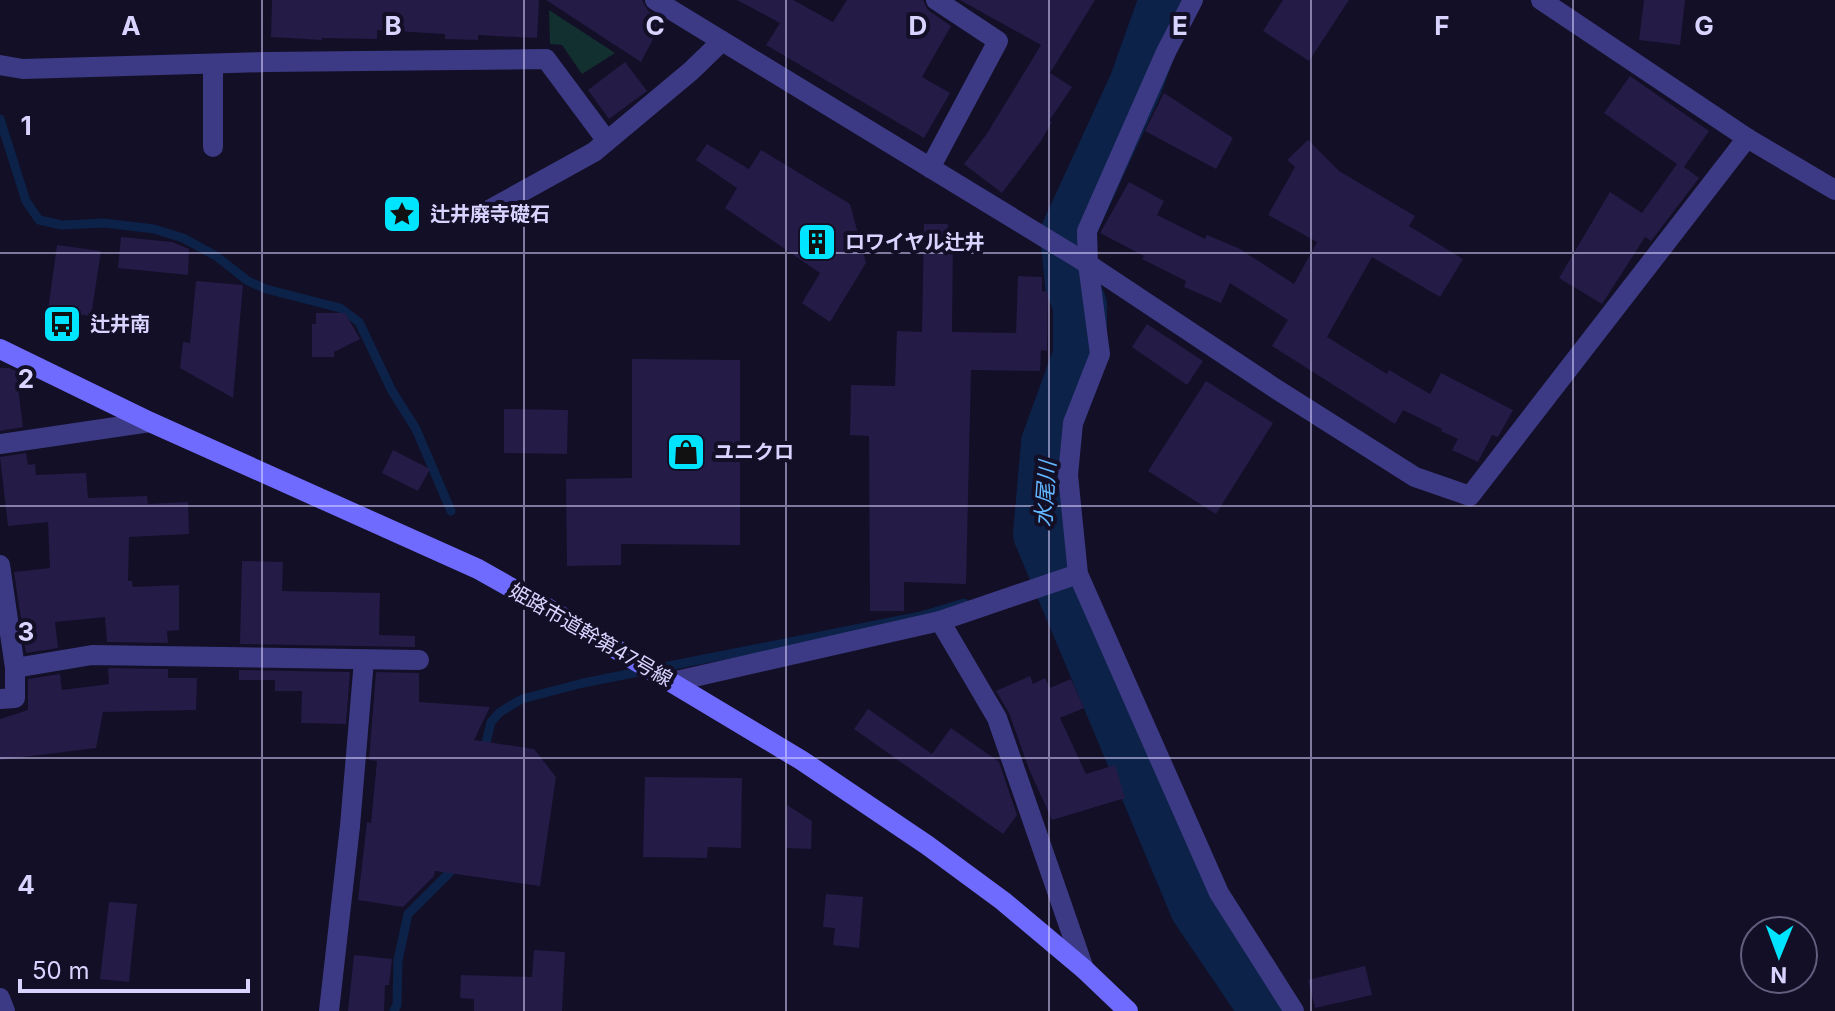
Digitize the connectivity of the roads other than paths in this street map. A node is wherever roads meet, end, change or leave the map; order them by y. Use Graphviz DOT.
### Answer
graph roads {
  1 [pos="655,0"];
  2 [pos="936,0"];
  3 [pos="1193,0"];
  4 [pos="1541,0"];
  5 [pos="722,41"];
  6 [pos="213,64"];
  7 [pos="0,65"];
  8 [pos="1747,138"];
  9 [pos="607,141"];
  10 [pos="213,147"];
  11 [pos="930,168"];
  12 [pos="1835,190"];
  13 [pos="480,215"];
  14 [pos="1088,264"];
  15 [pos="0,349"];
  16 [pos="150,422"];
  17 [pos="0,444"];
  18 [pos="0,565"];
  19 [pos="1078,574"];
  20 [pos="940,621"];
  21 [pos="364,660"];
  22 [pos="419,660"];
  23 [pos="15,668"];
  24 [pos="672,682"];
  25 [pos="0,699"];
  26 [pos="1084,969"];
  27 [pos="0,998"];
  28 [pos="5,1011"];
  29 [pos="329,1011"];
  30 [pos="1128,1011"];
  31 [pos="1294,1011"];
  1 -- 5 [label="street"];
  2 -- 11 [label="street"];
  3 -- 14 [label="street"];
  4 -- 8 [label="street"];
  5 -- 9 [label="street"];
  5 -- 11 [label="street"];
  6 -- 7 [label="street"];
  6 -- 9 [label="street"];
  6 -- 10 [label="street"];
  8 -- 12 [label="street"];
  8 -- 14 [label="street"];
  9 -- 13 [label="street"];
  11 -- 14 [label="street"];
  14 -- 19 [label="street"];
  15 -- 16 [label="street, 姫路市道幹第47号線"];
  16 -- 17 [label="street"];
  16 -- 24 [label="street, 姫路市道幹第47号線"];
  18 -- 23 [label="street"];
  19 -- 20 [label="street"];
  19 -- 31 [label="street"];
  20 -- 24 [label="street"];
  20 -- 26 [label="street"];
  21 -- 22 [label="street"];
  21 -- 23 [label="street"];
  21 -- 29 [label="street"];
  23 -- 25 [label="street"];
  24 -- 26 [label="street, 姫路市道幹第47号線"];
  26 -- 30 [label="street, 姫路市道幹第47号線"];
  27 -- 28 [label="street"];
}
